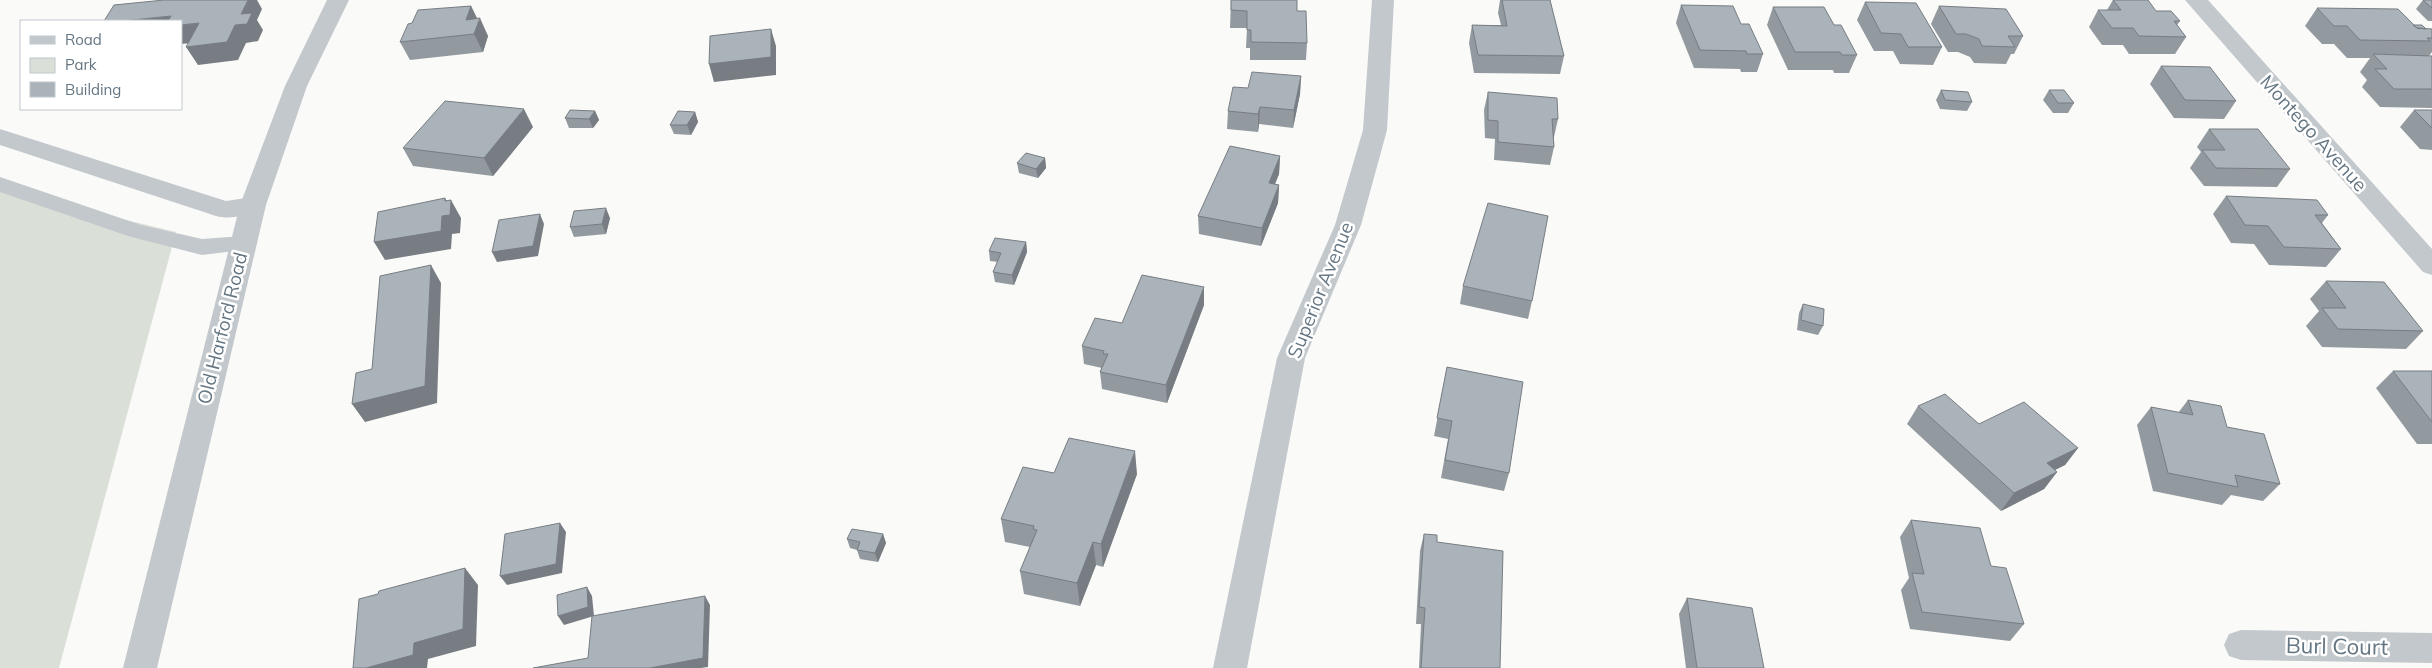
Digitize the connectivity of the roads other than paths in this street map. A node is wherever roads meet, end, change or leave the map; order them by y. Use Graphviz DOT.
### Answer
graph roads {
  1 [pos="338,0"];
  2 [pos="1383,0"];
  3 [pos="2196,0"];
  4 [pos="0,138"];
  5 [pos="0,184"];
  6 [pos="253,205"];
  7 [pos="243,244"];
  8 [pos="2432,266"];
  9 [pos="2241,645"];
  10 [pos="2432,648"];
  11 [pos="140,668"];
  12 [pos="1230,668"];
  1 -- 6 [label="street, Old Harford Road"];
  2 -- 12 [label="street, Superior Avenue"];
  3 -- 8 [label="street, Montego Avenue"];
  4 -- 6 [label="street"];
  5 -- 7 [label="lane"];
  6 -- 7 [label="street, Old Harford Road"];
  7 -- 11 [label="street, Old Harford Road"];
  9 -- 10 [label="street, Burl Court"];
}
